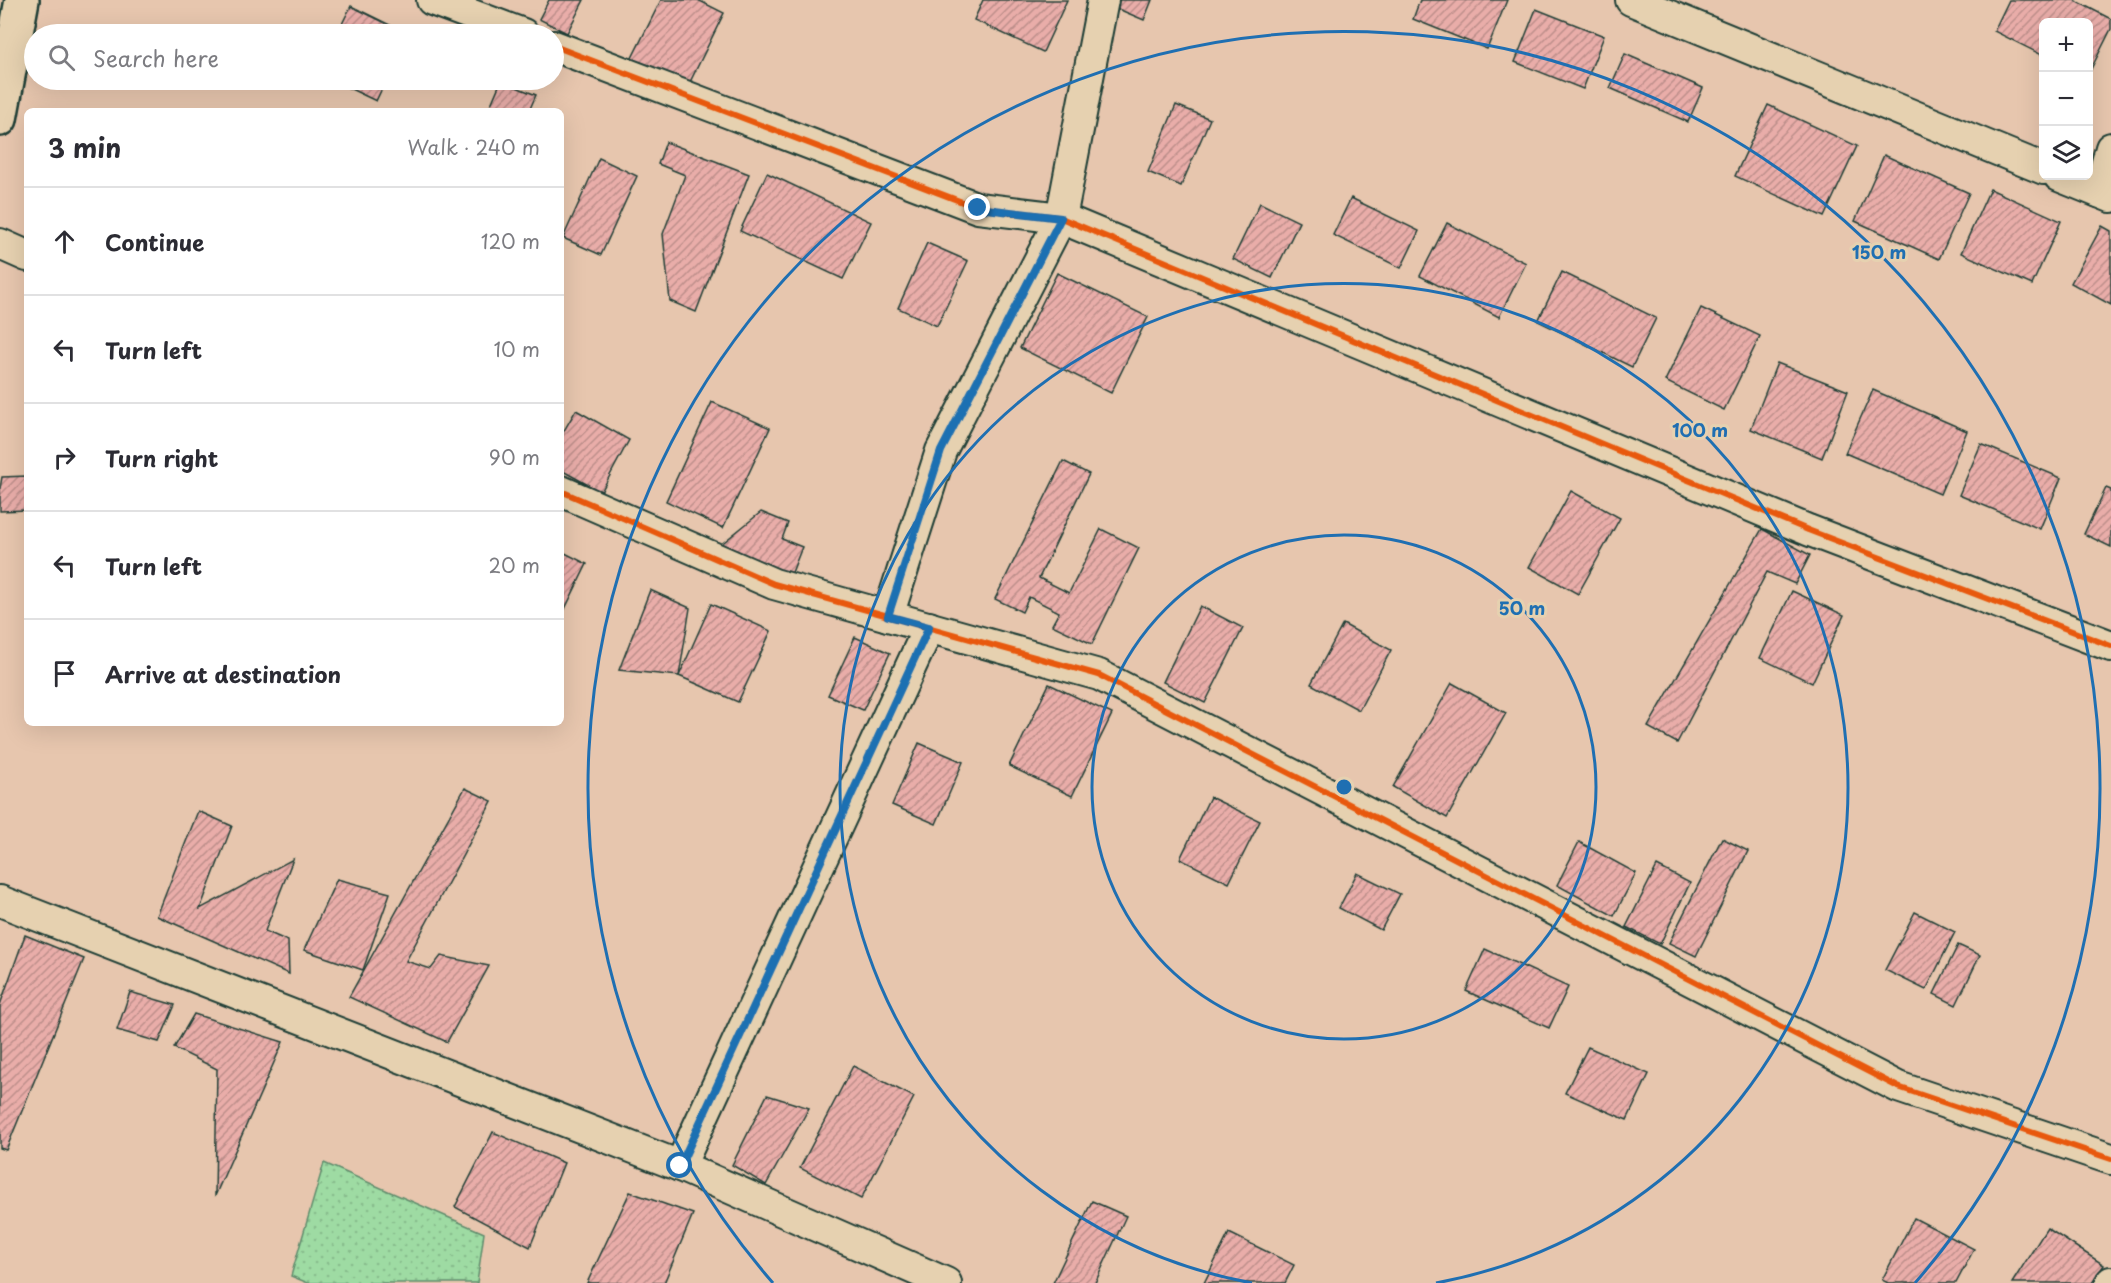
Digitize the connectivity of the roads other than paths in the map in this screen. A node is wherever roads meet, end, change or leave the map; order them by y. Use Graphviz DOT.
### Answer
graph roads {
  1 [pos="22,0"];
  2 [pos="432,0"];
  3 [pos="1103,0"];
  4 [pos="1631,0"];
  5 [pos="496,24"];
  6 [pos="564,50"];
  7 [pos="0,119"];
  8 [pos="2111,148"];
  9 [pos="2039,167"];
  10 [pos="2069,180"];
  11 [pos="2105,194"];
  12 [pos="1061,218"];
  13 [pos="0,244"];
  14 [pos="24,255"];
  15 [pos="564,491"];
  16 [pos="888,616"];
  17 [pos="929,627"];
  18 [pos="2111,646"];
  19 [pos="0,902"];
  20 [pos="2111,1159"];
  21 [pos="680,1166"];
  22 [pos="946,1283"];
  1 -- 7 [label="main road"];
  2 -- 5 [label="street"];
  3 -- 12 [label="street"];
  4 -- 9 [label="street"];
  6 -- 12 [label="street"];
  8 -- 11 [label="street"];
  10 -- 11 [label="street"];
  12 -- 16 [label="street"];
  12 -- 18 [label="street"];
  13 -- 14 [label="street"];
  15 -- 16 [label="street"];
  16 -- 17 [label="street"];
  17 -- 20 [label="street"];
  17 -- 21 [label="street"];
  19 -- 21 [label="street"];
  21 -- 22 [label="street"];
}
